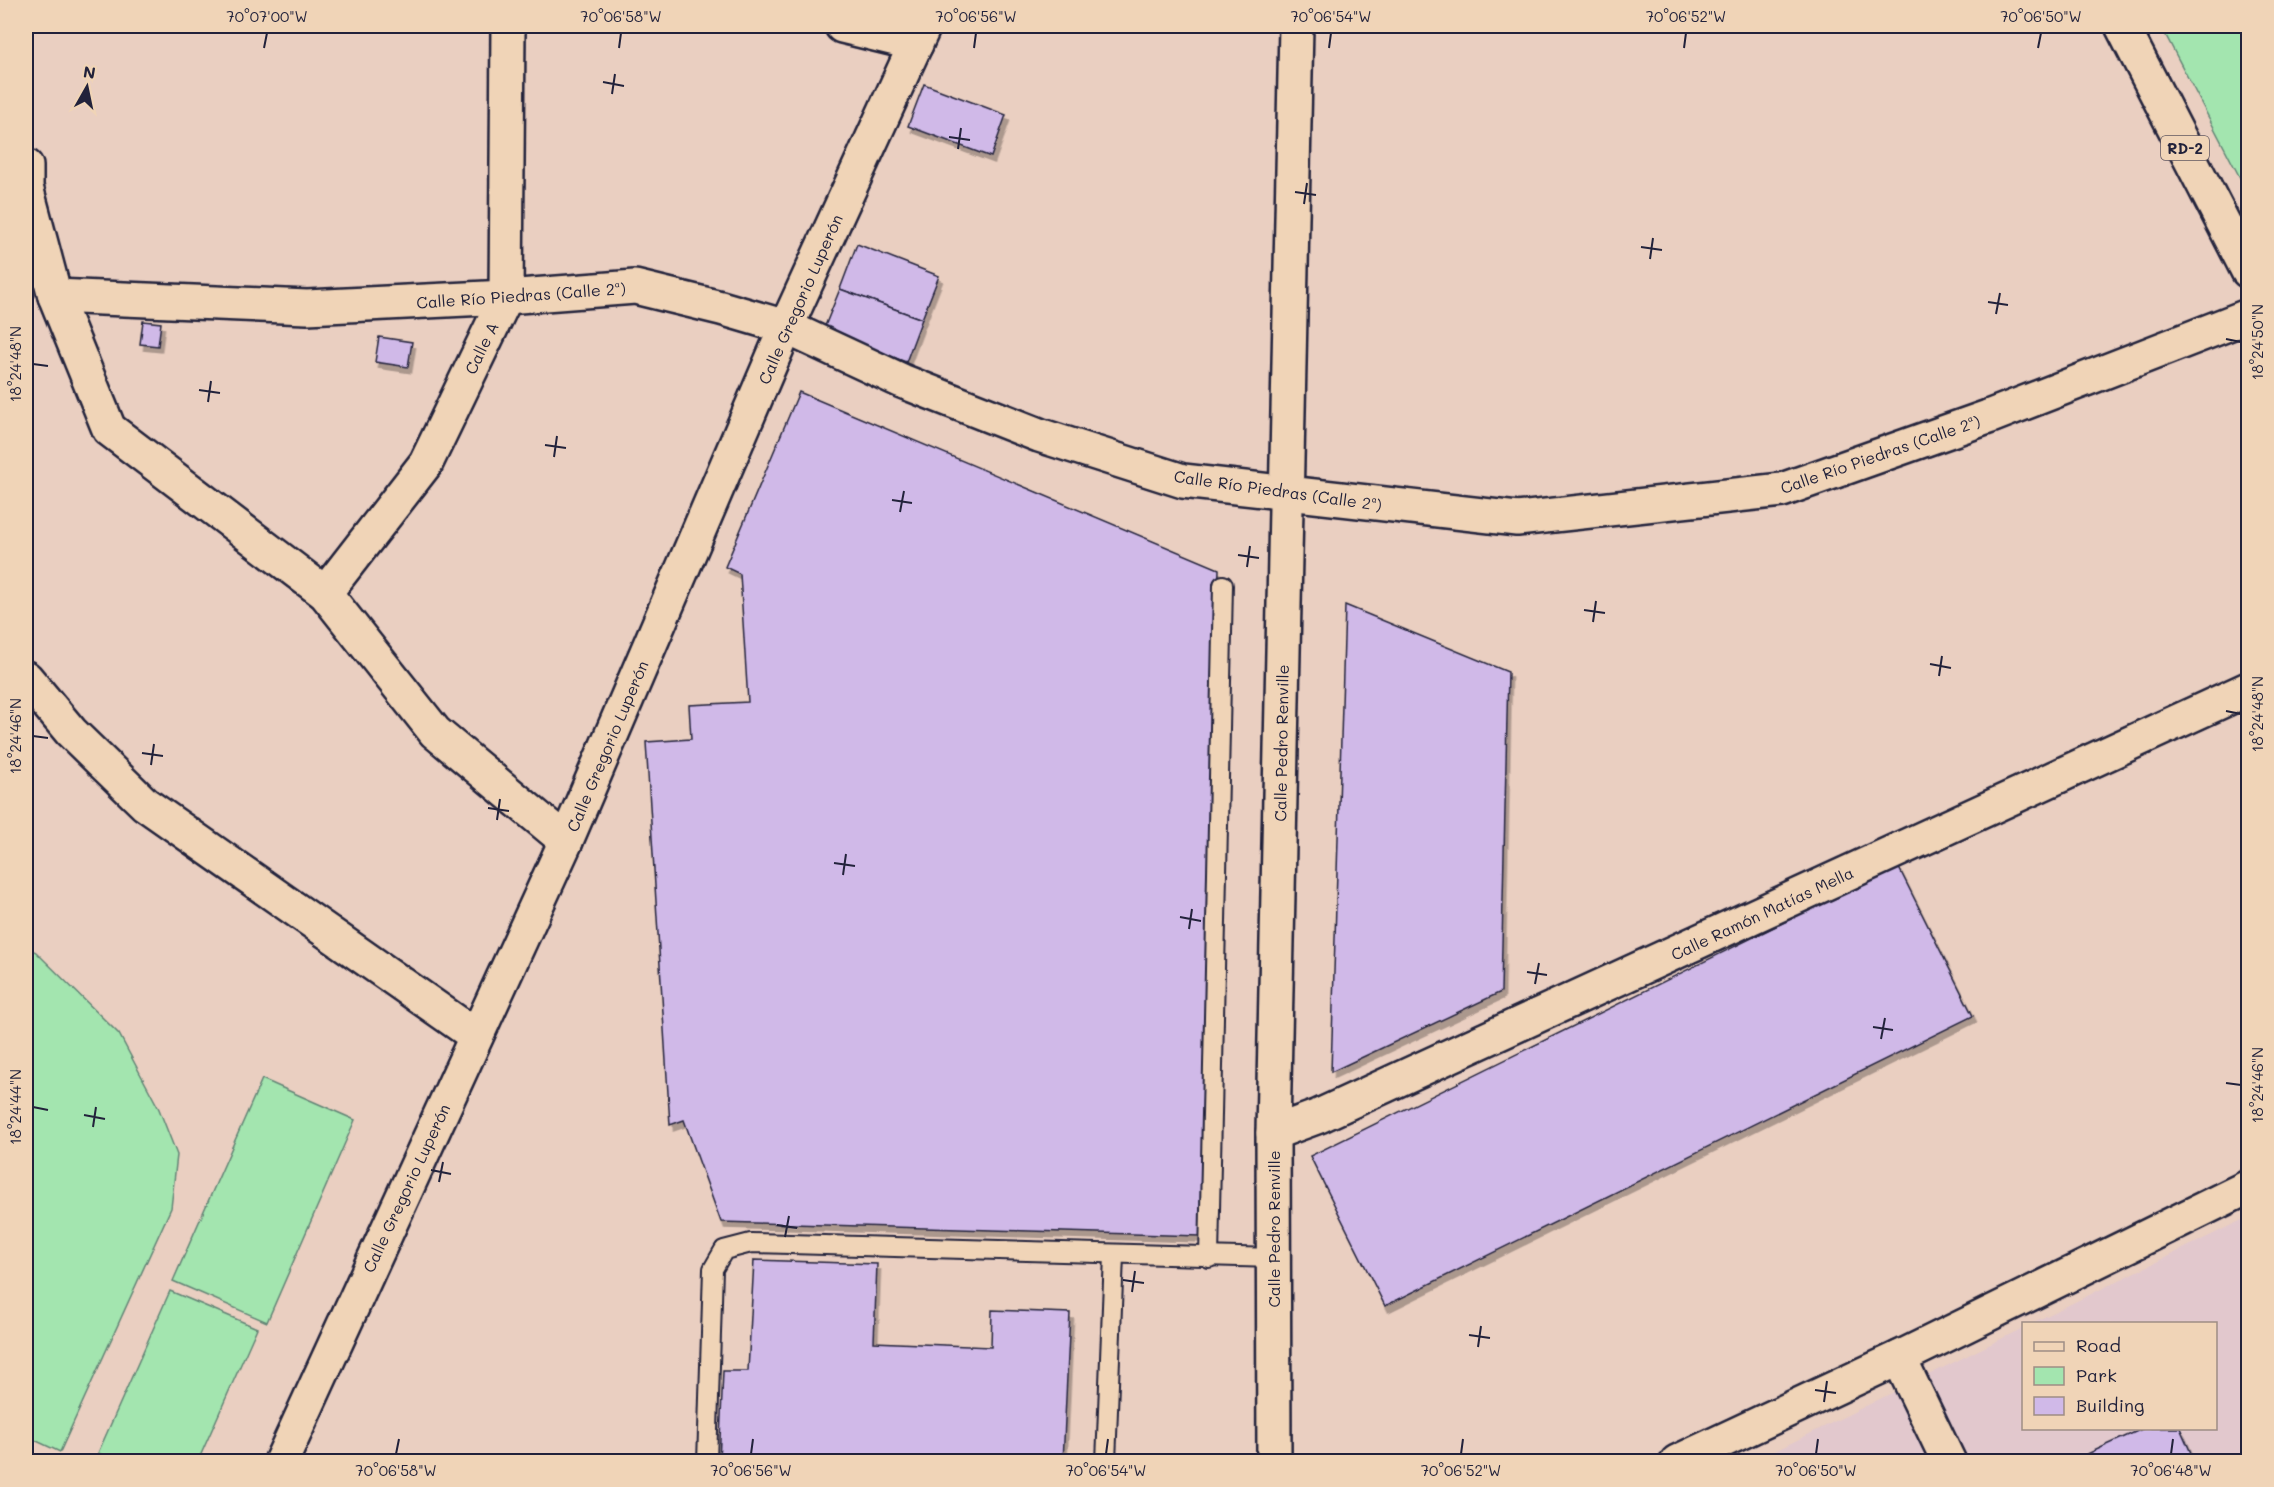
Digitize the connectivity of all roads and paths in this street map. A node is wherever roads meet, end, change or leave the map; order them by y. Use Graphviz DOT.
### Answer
graph roads {
  1 [pos="508,26"];
  2 [pos="842,26"];
  3 [pos="1296,26"];
  4 [pos="2122,26"];
  5 [pos="920,35"];
  6 [pos="26,166"];
  7 [pos="2248,271"];
  8 [pos="55,296"];
  9 [pos="506,297"];
  10 [pos="2248,316"];
  11 [pos="786,327"];
  12 [pos="1287,494"];
  13 [pos="1223,585"];
  14 [pos="324,593"];
  15 [pos="26,678"];
  16 [pos="2248,688"];
  17 [pos="566,841"];
  18 [pos="476,1036"];
  19 [pos="1273,1133"];
  20 [pos="2248,1187"];
  21 [pos="1114,1255"];
  22 [pos="1209,1258"];
  23 [pos="1274,1258"];
  24 [pos="1899,1358"];
  25 [pos="281,1461"];
  26 [pos="707,1461"];
  27 [pos="1106,1461"];
  28 [pos="1274,1461"];
  29 [pos="1677,1461"];
  30 [pos="1949,1461"];
  1 -- 9 [label="street, Calle A"];
  2 -- 5 [label="street"];
  3 -- 12 [label="street, Calle Pedro Renville"];
  4 -- 7 [label="street, RD-2"];
  5 -- 11 [label="street, Calle Gregorio Luperón"];
  6 -- 8 [label="street"];
  8 -- 9 [label="street, Calle Río Piedras (Calle 2ª)"];
  8 -- 14 [label="street"];
  9 -- 11 [label="street, Calle Río Piedras (Calle 2ª)"];
  9 -- 14 [label="street, Calle A"];
  10 -- 12 [label="street, Calle Río Piedras (Calle 2ª)"];
  11 -- 12 [label="street, Calle Río Piedras (Calle 2ª)"];
  11 -- 17 [label="street, Calle Gregorio Luperón"];
  12 -- 19 [label="street, Calle Pedro Renville"];
  13 -- 22 [label="lane"];
  14 -- 17 [label="street"];
  15 -- 18 [label="street"];
  16 -- 19 [label="street, Calle Ramón Matías Mella"];
  17 -- 18 [label="street, Calle Gregorio Luperón"];
  18 -- 25 [label="street, Calle Gregorio Luperón"];
  19 -- 23 [label="street, Calle Pedro Renville"];
  20 -- 24 [label="street"];
  21 -- 22 [label="lane"];
  21 -- 26 [label="lane"];
  21 -- 27 [label="lane"];
  22 -- 23 [label="lane"];
  23 -- 28 [label="street, Calle Pedro Renville"];
  24 -- 29 [label="street"];
  24 -- 30 [label="street"];
}
